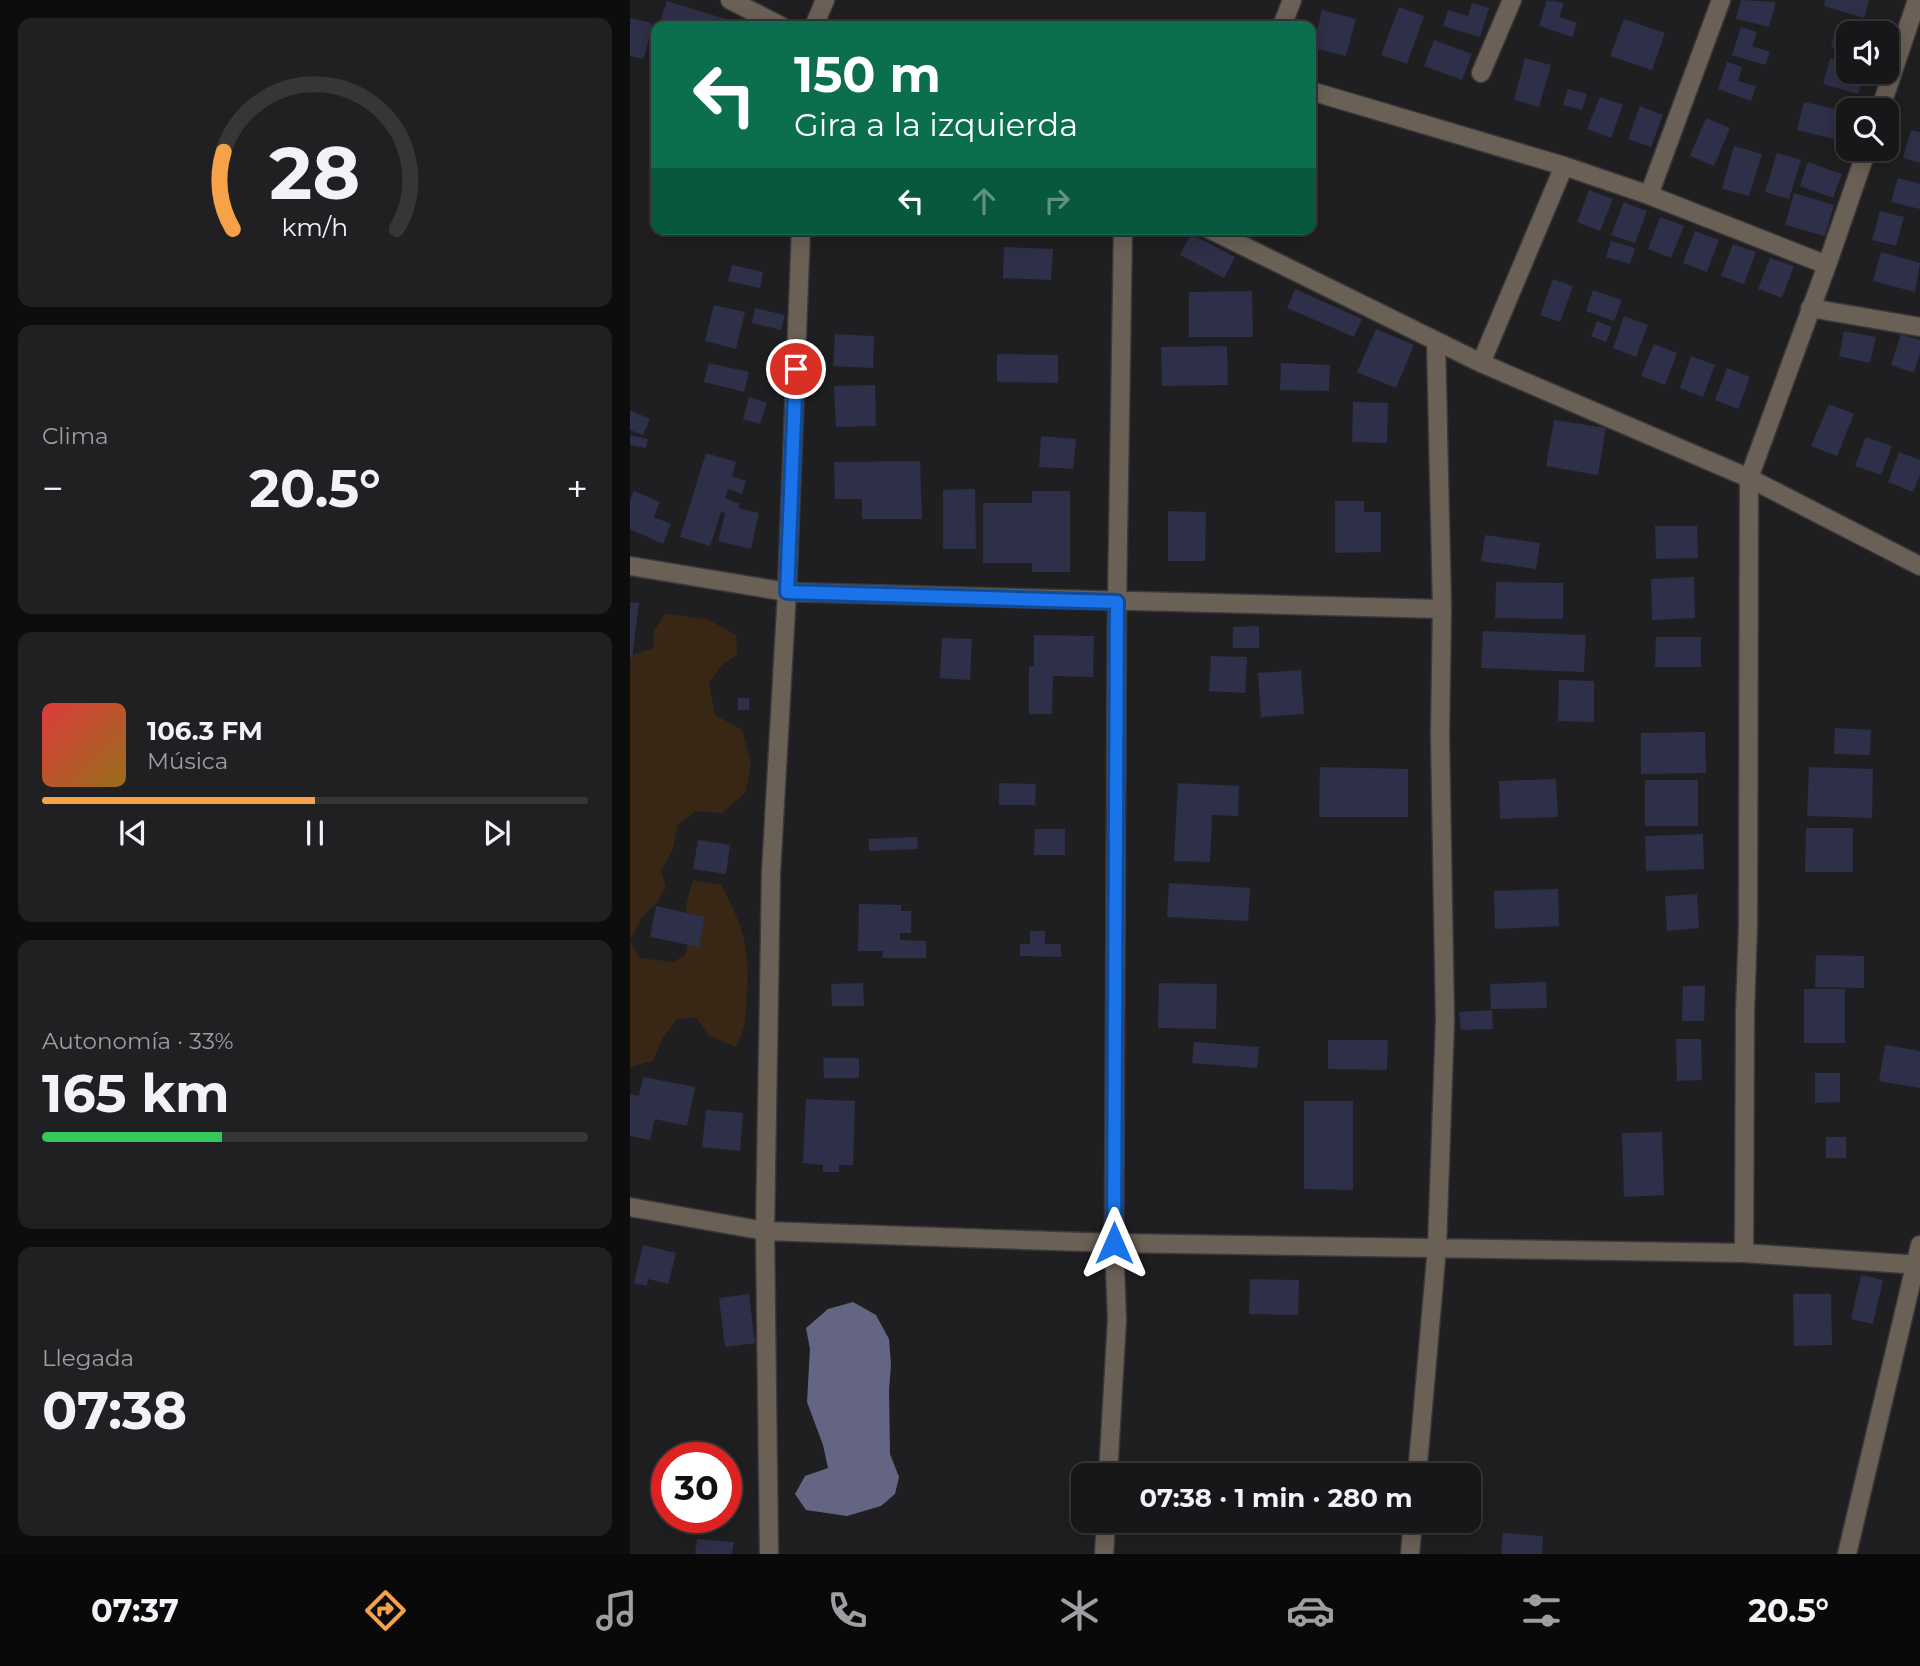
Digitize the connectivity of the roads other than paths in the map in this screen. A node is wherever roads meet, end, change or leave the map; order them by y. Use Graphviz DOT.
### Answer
graph roads {
  1 [pos="730,0"];
  2 [pos="825,0"];
  3 [pos="1292,0"];
  4 [pos="1512,0"];
  5 [pos="1721,0"];
  6 [pos="1917,0"];
  7 [pos="772,21"];
  8 [pos="816,21"];
  9 [pos="1284,21"];
  10 [pos="1481,73"];
  11 [pos="1316,92"];
  12 [pos="1884,98"];
  13 [pos="1863,161"];
  14 [pos="1564,166"];
  15 [pos="1649,195"];
  16 [pos="801,235"];
  17 [pos="1123,235"];
  18 [pos="1221,235"];
  19 [pos="1827,265"];
  20 [pos="1810,308"];
  21 [pos="1920,327"];
  22 [pos="1436,341"];
  23 [pos="1481,363"];
  24 [pos="1749,478"];
  25 [pos="630,566"];
  26 [pos="1920,566"];
  27 [pos="787,592"];
  28 [pos="1117,602"];
  29 [pos="1442,609"];
  30 [pos="630,1207"];
  31 [pos="765,1231"];
  32 [pos="1114,1243"];
  33 [pos="1920,1245"];
  34 [pos="1437,1247"];
  35 [pos="1744,1253"];
  36 [pos="1917,1264"];
  37 [pos="1109,1463"];
  38 [pos="1418,1463"];
  39 [pos="1105,1533"];
  40 [pos="1412,1533"];
  41 [pos="769,1554"];
  42 [pos="1104,1554"];
  43 [pos="1410,1554"];
  44 [pos="1847,1554"];
  1 -- 7 [label="street"];
  2 -- 8 [label="street"];
  3 -- 9 [label="street"];
  4 -- 10 [label="street"];
  5 -- 15 [label="street"];
  6 -- 12 [label="street"];
  11 -- 14 [label="street"];
  13 -- 19 [label="street"];
  14 -- 15 [label="street"];
  14 -- 23 [label="street"];
  15 -- 19 [label="street"];
  16 -- 27 [label="street"];
  17 -- 28 [label="street"];
  18 -- 22 [label="street"];
  19 -- 20 [label="street"];
  20 -- 21 [label="street"];
  20 -- 24 [label="street"];
  22 -- 23 [label="street"];
  22 -- 29 [label="street"];
  23 -- 24 [label="street"];
  24 -- 26 [label="street"];
  24 -- 35 [label="street"];
  25 -- 27 [label="street"];
  27 -- 28 [label="street"];
  27 -- 31 [label="street"];
  28 -- 29 [label="street"];
  28 -- 32 [label="street"];
  29 -- 34 [label="street"];
  30 -- 31 [label="street"];
  31 -- 32 [label="street"];
  31 -- 41 [label="street"];
  32 -- 34 [label="street"];
  32 -- 37 [label="street"];
  33 -- 36 [label="street"];
  34 -- 35 [label="street"];
  34 -- 38 [label="street"];
  35 -- 36 [label="street"];
  36 -- 44 [label="street"];
  39 -- 42 [label="street"];
  40 -- 43 [label="street"];
}
